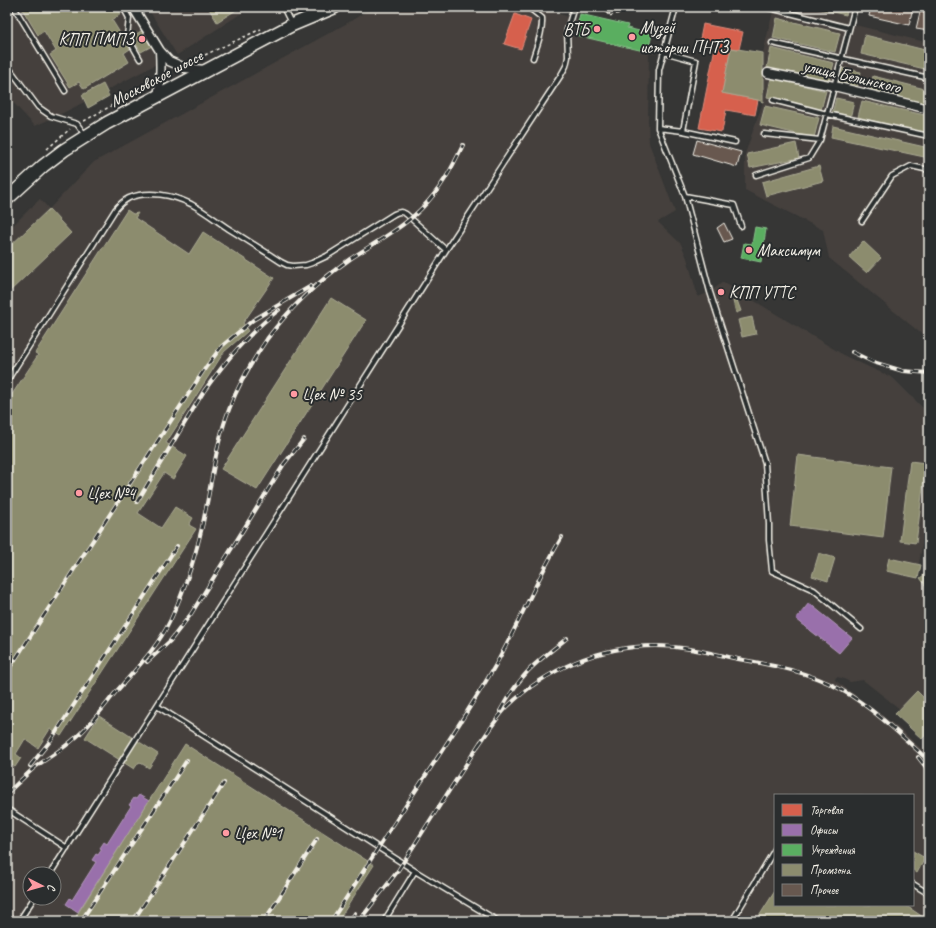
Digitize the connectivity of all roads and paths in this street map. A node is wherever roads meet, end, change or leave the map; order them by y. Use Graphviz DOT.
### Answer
graph roads {
  1 [pos="14,7"];
  2 [pos="123,7"];
  3 [pos="133,7"];
  4 [pos="283,7"];
  5 [pos="335,7"];
  6 [pos="528,7"];
  7 [pos="574,7"];
  8 [pos="603,7"];
  9 [pos="611,7"];
  10 [pos="641,7"];
  11 [pos="676,7"];
  12 [pos="766,7"];
  13 [pos="855,7"];
  14 [pos="609,16"];
  15 [pos="292,25"];
  16 [pos="849,28"];
  17 [pos="772,43"];
  18 [pos="160,51"];
  19 [pos="664,52"];
  20 [pos="533,58"];
  21 [pos="842,58"];
  22 [pos="140,59"];
  23 [pos="7,65"];
  24 [pos="207,70"];
  25 [pos="768,73"];
  26 [pos="929,78"];
  27 [pos="834,86"];
  28 [pos="65,91"];
  29 [pos="158,96"];
  30 [pos="773,100"];
  31 [pos="929,109"];
  32 [pos="827,114"];
  33 [pos="658,128"];
  34 [pos="683,131"];
  35 [pos="764,134"];
  36 [pos="85,136"];
  37 [pos="929,136"];
  38 [pos="820,140"];
  39 [pos="735,142"];
  40 [pos="929,170"];
  41 [pos="756,175"];
  42 [pos="684,196"];
  43 [pos="7,199"];
  44 [pos="862,221"];
  45 [pos="741,226"];
  46 [pos="446,250"];
  47 [pos="7,381"];
  48 [pos="861,629"];
  49 [pos="157,706"];
  50 [pos="7,809"];
  51 [pos="67,848"];
  52 [pos="774,851"];
  53 [pos="55,866"];
  54 [pos="415,871"];
  55 [pos="914,885"];
  56 [pos="929,894"];
  57 [pos="29,906"];
  58 [pos="19,921"];
  59 [pos="384,921"];
  60 [pos="498,921"];
  61 [pos="732,921"];
  1 -- 28 [label="lane"];
  2 -- 22 [label="lane"];
  3 -- 18 [label="street"];
  4 -- 15 [label="lane"];
  5 -- 15 [label="main road, Московское шоссе"];
  6 -- 20 [label="lane"];
  7 -- 46 [label="lane"];
  8 -- 14 [label="path"];
  9 -- 14 [label="path"];
  10 -- 14 [label="path"];
  11 -- 19 [label="lane"];
  12 -- 16 [label="lane"];
  13 -- 16 [label="lane"];
  15 -- 24 [label="main road, Московское шоссе"];
  16 -- 21 [label="lane"];
  17 -- 21 [label="lane"];
  18 -- 24 [label="street"];
  18 -- 29 [label="street"];
  19 -- 33 [label="lane"];
  19 -- 34 [label="lane"];
  21 -- 26 [label="lane"];
  21 -- 27 [label="lane"];
  23 -- 36 [label="lane"];
  24 -- 29 [label="main road, Московское шоссе"];
  25 -- 27 [label="street, улица Белинского"];
  27 -- 31 [label="street, улица Белинского"];
  27 -- 32 [label="lane"];
  29 -- 36 [label="main road, Московское шоссе"];
  30 -- 32 [label="lane"];
  32 -- 37 [label="lane"];
  32 -- 38 [label="lane"];
  33 -- 34 [label="lane"];
  33 -- 42 [label="lane"];
  34 -- 39 [label="lane"];
  35 -- 38 [label="lane"];
  36 -- 43 [label="main road, Московское шоссе"];
  38 -- 41 [label="lane"];
  40 -- 44 [label="lane"];
  42 -- 45 [label="lane"];
  42 -- 48 [label="lane"];
  46 -- 47 [label="lane"];
  46 -- 49 [label="lane"];
  49 -- 51 [label="lane"];
  49 -- 54 [label="lane"];
  50 -- 51 [label="lane"];
  51 -- 53 [label="lane"];
  52 -- 61 [label="lane"];
  54 -- 59 [label="lane"];
  54 -- 60 [label="lane"];
  55 -- 56 [label="lane"];
  57 -- 58 [label="lane"];
}
